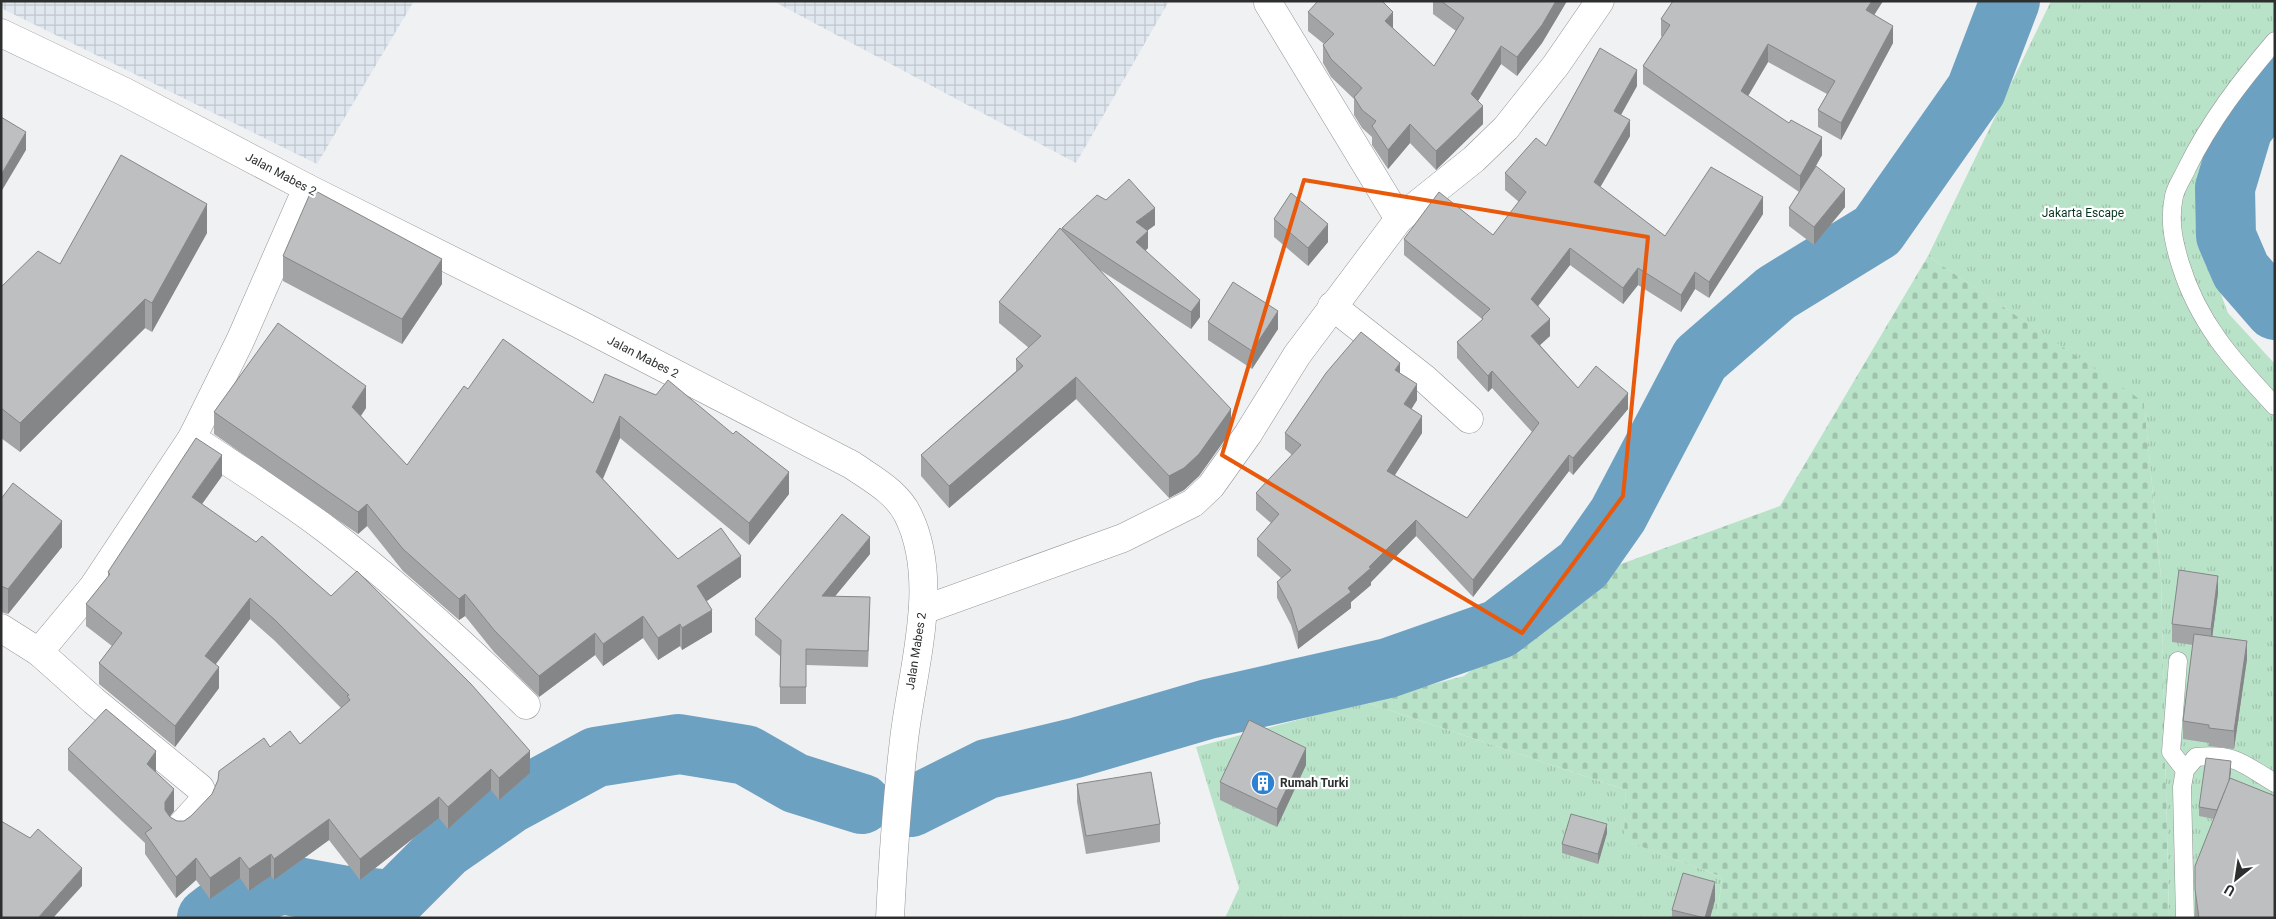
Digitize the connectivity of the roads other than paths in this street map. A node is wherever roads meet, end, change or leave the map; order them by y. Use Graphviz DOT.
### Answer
graph roads {
  1 [pos="1600,1"];
  2 [pos="1268,3"];
  3 [pos="1,33"];
  4 [pos="2275,41"];
  5 [pos="307,188"];
  6 [pos="1399,219"];
  7 [pos="1332,306"];
  8 [pos="2275,406"];
  9 [pos="1469,419"];
  10 [pos="192,438"];
  11 [pos="923,610"];
  12 [pos="1,628"];
  13 [pos="39,652"];
  14 [pos="2178,661"];
  15 [pos="526,705"];
  16 [pos="2185,770"];
  17 [pos="2275,783"];
  18 [pos="180,827"];
  19 [pos="890,918"];
  20 [pos="2185,918"];
  1 -- 6 [label="street"];
  2 -- 6 [label="street"];
  3 -- 5 [label="street, Jalan Mabes 2"];
  4 -- 8 [label="lane"];
  5 -- 10 [label="street"];
  5 -- 11 [label="street, Jalan Mabes 2"];
  6 -- 7 [label="street"];
  7 -- 9 [label="street"];
  7 -- 11 [label="street"];
  10 -- 13 [label="street"];
  10 -- 15 [label="street"];
  11 -- 19 [label="street, Jalan Mabes 2"];
  12 -- 13 [label="street"];
  13 -- 18 [label="street"];
  14 -- 16 [label="lane"];
  16 -- 17 [label="lane"];
  16 -- 20 [label="lane"];
}
